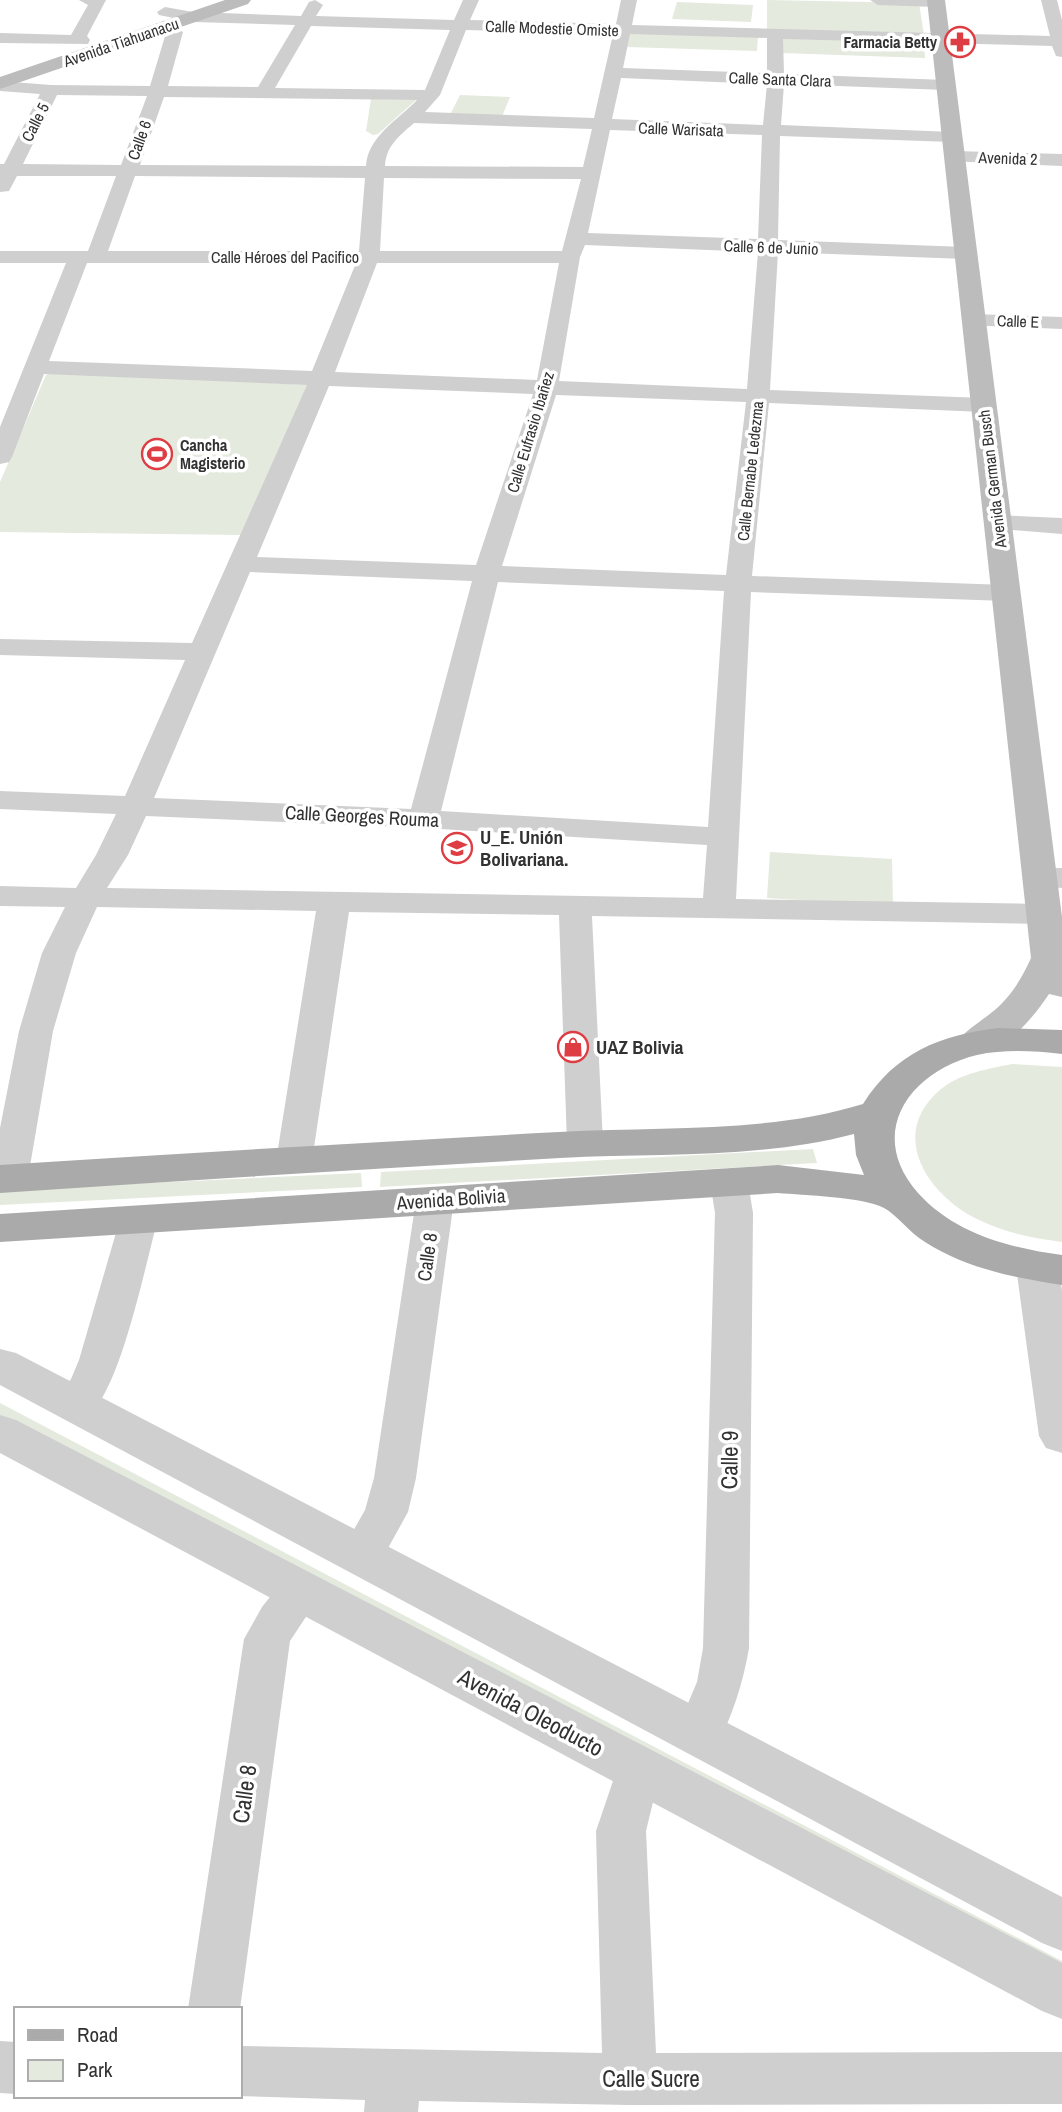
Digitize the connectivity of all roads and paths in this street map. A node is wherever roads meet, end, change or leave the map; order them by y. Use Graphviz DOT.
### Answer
graph roads {
  1 [pos="88,0"];
  2 [pos="99,0"];
  3 [pos="242,0"];
  4 [pos="318,0"];
  5 [pos="471,0"];
  6 [pos="629,0"];
  7 [pos="878,0"];
  8 [pos="1049,0"];
  9 [pos="936,1"];
  10 [pos="196,9"];
  11 [pos="166,19"];
  12 [pos="307,21"];
  13 [pos="460,26"];
  14 [pos="623,31"];
  15 [pos="775,34"];
  16 [pos="0,38"];
  17 [pos="940,38"];
  18 [pos="79,39"];
  19 [pos="1061,45"];
  20 [pos="0,67"];
  21 [pos="614,73"];
  22 [pos="776,78"];
  23 [pos="0,84"];
  24 [pos="946,85"];
  25 [pos="51,90"];
  26 [pos="158,90"];
  27 [pos="264,92"];
  28 [pos="431,95"];
  29 [pos="411,117"];
  30 [pos="604,126"];
  31 [pos="771,132"];
  32 [pos="954,152"];
  33 [pos="1062,160"];
  34 [pos="1062,167"];
  35 [pos="6,170"];
  36 [pos="128,170"];
  37 [pos="374,172"];
  38 [pos="591,173"];
  39 [pos="0,191"];
  40 [pos="768,247"];
  41 [pos="573,248"];
  42 [pos="965,253"];
  43 [pos="0,257"];
  44 [pos="87,257"];
  45 [pos="369,257"];
  46 [pos="974,320"];
  47 [pos="1062,323"];
  48 [pos="36,367"];
  49 [pos="321,378"];
  50 [pos="547,386"];
  51 [pos="758,395"];
  52 [pos="984,405"];
  53 [pos="2,448"];
  54 [pos="998,523"];
  55 [pos="1062,526"];
  56 [pos="241,564"];
  57 [pos="486,572"];
  58 [pos="738,586"];
  59 [pos="1006,593"];
  60 [pos="0,647"];
  61 [pos="202,652"];
  62 [pos="0,800"];
  63 [pos="136,804"];
  64 [pos="424,820"];
  65 [pos="724,837"];
  66 [pos="1051,878"];
  67 [pos="0,896"];
  68 [pos="86,897"];
  69 [pos="334,901"];
  70 [pos="575,906"];
  71 [pos="719,908"];
  72 [pos="1044,914"];
  73 [pos="1055,972"];
  74 [pos="1062,1042"];
  75 [pos="976,1043"];
  76 [pos="878,1113"];
  77 [pos="585,1143"];
  78 [pos="294,1161"];
  79 [pos="4,1179"];
  80 [pos="729,1182"];
  81 [pos="900,1198"];
  82 [pos="435,1200"];
  83 [pos="139,1219"];
  84 [pos="0,1228"];
  85 [pos="1049,1269"];
  86 [pos="0,1365"];
  87 [pos="74,1405"];
  88 [pos="0,1432"];
  89 [pos="1062,1436"];
  90 [pos="361,1556"];
  91 [pos="301,1591"];
  92 [pos="699,1734"];
  93 [pos="645,1772"];
  94 [pos="1062,1925"];
  95 [pos="1062,1992"];
  96 [pos="214,2007"];
  97 [pos="242,2072"];
  98 [pos="1062,2078"];
  99 [pos="630,2079"];
  100 [pos="392,2093"];
  1 -- 2 [label="street"];
  2 -- 18 [label="street"];
  3 -- 10 [label="main road, Avenida Tiahuanacu"];
  4 -- 12 [label="street"];
  5 -- 13 [label="street"];
  6 -- 14 [label="street, Calle Eufrasio Ibañez"];
  7 -- 9 [label="street"];
  8 -- 19 [label="street"];
  9 -- 17 [label="main road, Avenida German Busch"];
  10 -- 11 [label="main road, Avenida Tiahuanacu"];
  10 -- 12 [label="street, Calle Modestie Omiste"];
  11 -- 18 [label="main road, Avenida Tiahuanacu"];
  11 -- 23 [label="main road, Avenida Tiahuanacu"];
  11 -- 26 [label="street, Calle 6"];
  12 -- 13 [label="street, Calle Modestie Omiste"];
  12 -- 27 [label="street"];
  13 -- 14 [label="street, Calle Modestie Omiste"];
  13 -- 28 [label="street"];
  14 -- 15 [label="street, Calle Modestie Omiste"];
  14 -- 21 [label="street, Calle Eufrasio Ibañez"];
  15 -- 17 [label="street, Calle Modestie Omiste"];
  15 -- 22 [label="street, Calle Bernabe Ledezma"];
  16 -- 18 [label="street"];
  17 -- 19 [label="street, Calle Modestie Omiste"];
  17 -- 24 [label="main road, Avenida German Busch"];
  18 -- 20 [label="main road, Avenida Tiahuanacu"];
  21 -- 22 [label="street, Calle Santa Clara"];
  21 -- 30 [label="street, Calle Eufrasio Ibañez"];
  22 -- 24 [label="street, Calle Santa Clara"];
  22 -- 31 [label="street, Calle Bernabe Ledezma"];
  23 -- 25 [label="street"];
  24 -- 32 [label="main road, Avenida German Busch"];
  25 -- 26 [label="street"];
  25 -- 35 [label="street, Calle 5"];
  26 -- 27 [label="street"];
  26 -- 36 [label="street, Calle 6"];
  27 -- 28 [label="street"];
  28 -- 29 [label="street"];
  29 -- 30 [label="street, Calle Warisata"];
  29 -- 37 [label="street"];
  30 -- 31 [label="street, Calle Warisata"];
  30 -- 38 [label="street, Calle Eufrasio Ibañez"];
  31 -- 32 [label="street, Calle Warisata"];
  31 -- 40 [label="street, Calle Bernabe Ledezma"];
  32 -- 33 [label="street, Avenida 2"];
  32 -- 34 [label="street, Avenida 2"];
  32 -- 42 [label="main road, Avenida German Busch"];
  35 -- 36 [label="street"];
  35 -- 39 [label="street, Calle 5"];
  36 -- 37 [label="street"];
  36 -- 44 [label="street, Calle 6"];
  37 -- 38 [label="street"];
  37 -- 45 [label="street"];
  38 -- 41 [label="street, Calle Eufrasio Ibañez"];
  40 -- 41 [label="street, Calle 6 de Junio"];
  40 -- 42 [label="street, Calle 6 de Junio"];
  40 -- 51 [label="street, Calle Bernabe Ledezma"];
  41 -- 45 [label="street, Calle Héroes del Pacifico"];
  41 -- 50 [label="street, Calle Eufrasio Ibañez"];
  42 -- 46 [label="main road, Avenida German Busch"];
  43 -- 44 [label="street, Calle Héroes del Pacifico"];
  44 -- 45 [label="street, Calle Héroes del Pacifico"];
  44 -- 48 [label="street, Calle 6"];
  45 -- 49 [label="street"];
  46 -- 47 [label="street, Calle E"];
  46 -- 52 [label="main road, Avenida German Busch"];
  48 -- 49 [label="street"];
  48 -- 53 [label="street, Calle 6"];
  49 -- 50 [label="street"];
  49 -- 56 [label="street"];
  50 -- 51 [label="street"];
  50 -- 57 [label="street, Calle Eufrasio Ibañez"];
  51 -- 52 [label="street"];
  51 -- 58 [label="street, Calle Bernabe Ledezma"];
  52 -- 54 [label="main road, Avenida German Busch"];
  54 -- 55 [label="street"];
  54 -- 59 [label="main road, Avenida German Busch"];
  56 -- 57 [label="street"];
  56 -- 61 [label="street"];
  57 -- 58 [label="street"];
  57 -- 64 [label="street, Calle Eufrasio Ibañez"];
  58 -- 59 [label="street"];
  58 -- 65 [label="street, Calle Bernabe Ledezma"];
  59 -- 66 [label="main road, Avenida German Busch"];
  60 -- 61 [label="street"];
  61 -- 63 [label="street"];
  62 -- 63 [label="street, Calle Georges Rouma"];
  63 -- 64 [label="street, Calle Georges Rouma"];
  63 -- 68 [label="street"];
  64 -- 65 [label="street, Calle Georges Rouma"];
  65 -- 71 [label="street, Calle Bernabe Ledezma"];
  66 -- 72 [label="main road, Avenida German Busch"];
  67 -- 68 [label="street"];
  68 -- 69 [label="street"];
  68 -- 79 [label="street"];
  69 -- 70 [label="street"];
  69 -- 78 [label="street"];
  70 -- 71 [label="street"];
  70 -- 77 [label="street"];
  71 -- 72 [label="street"];
  72 -- 73 [label="main road, Avenida German Busch"];
  73 -- 75 [label="main road, Avenida German Busch"];
  74 -- 75 [label="main road"];
  75 -- 76 [label="main road"];
  76 -- 77 [label="main road"];
  76 -- 81 [label="main road"];
  77 -- 78 [label="main road"];
  78 -- 79 [label="main road"];
  80 -- 81 [label="main road, Avenida Bolivia"];
  80 -- 82 [label="main road, Avenida Bolivia"];
  80 -- 92 [label="street, Calle 9"];
  81 -- 85 [label="main road"];
  82 -- 83 [label="main road, Avenida Bolivia"];
  82 -- 90 [label="street, Calle 8"];
  83 -- 84 [label="main road, Avenida Bolivia"];
  83 -- 87 [label="street"];
  85 -- 89 [label="street"];
  86 -- 87 [label="street"];
  87 -- 90 [label="street"];
  88 -- 91 [label="street, Avenida Oleoducto"];
  90 -- 92 [label="street"];
  91 -- 93 [label="street, Avenida Oleoducto"];
  91 -- 96 [label="street, Calle 8"];
  92 -- 94 [label="street"];
  93 -- 95 [label="street, Avenida Oleoducto"];
  93 -- 99 [label="street"];
  97 -- 100 [label="street, Calle Sucre"];
  98 -- 99 [label="street, Calle Sucre"];
  99 -- 100 [label="street, Calle Sucre"];
}
